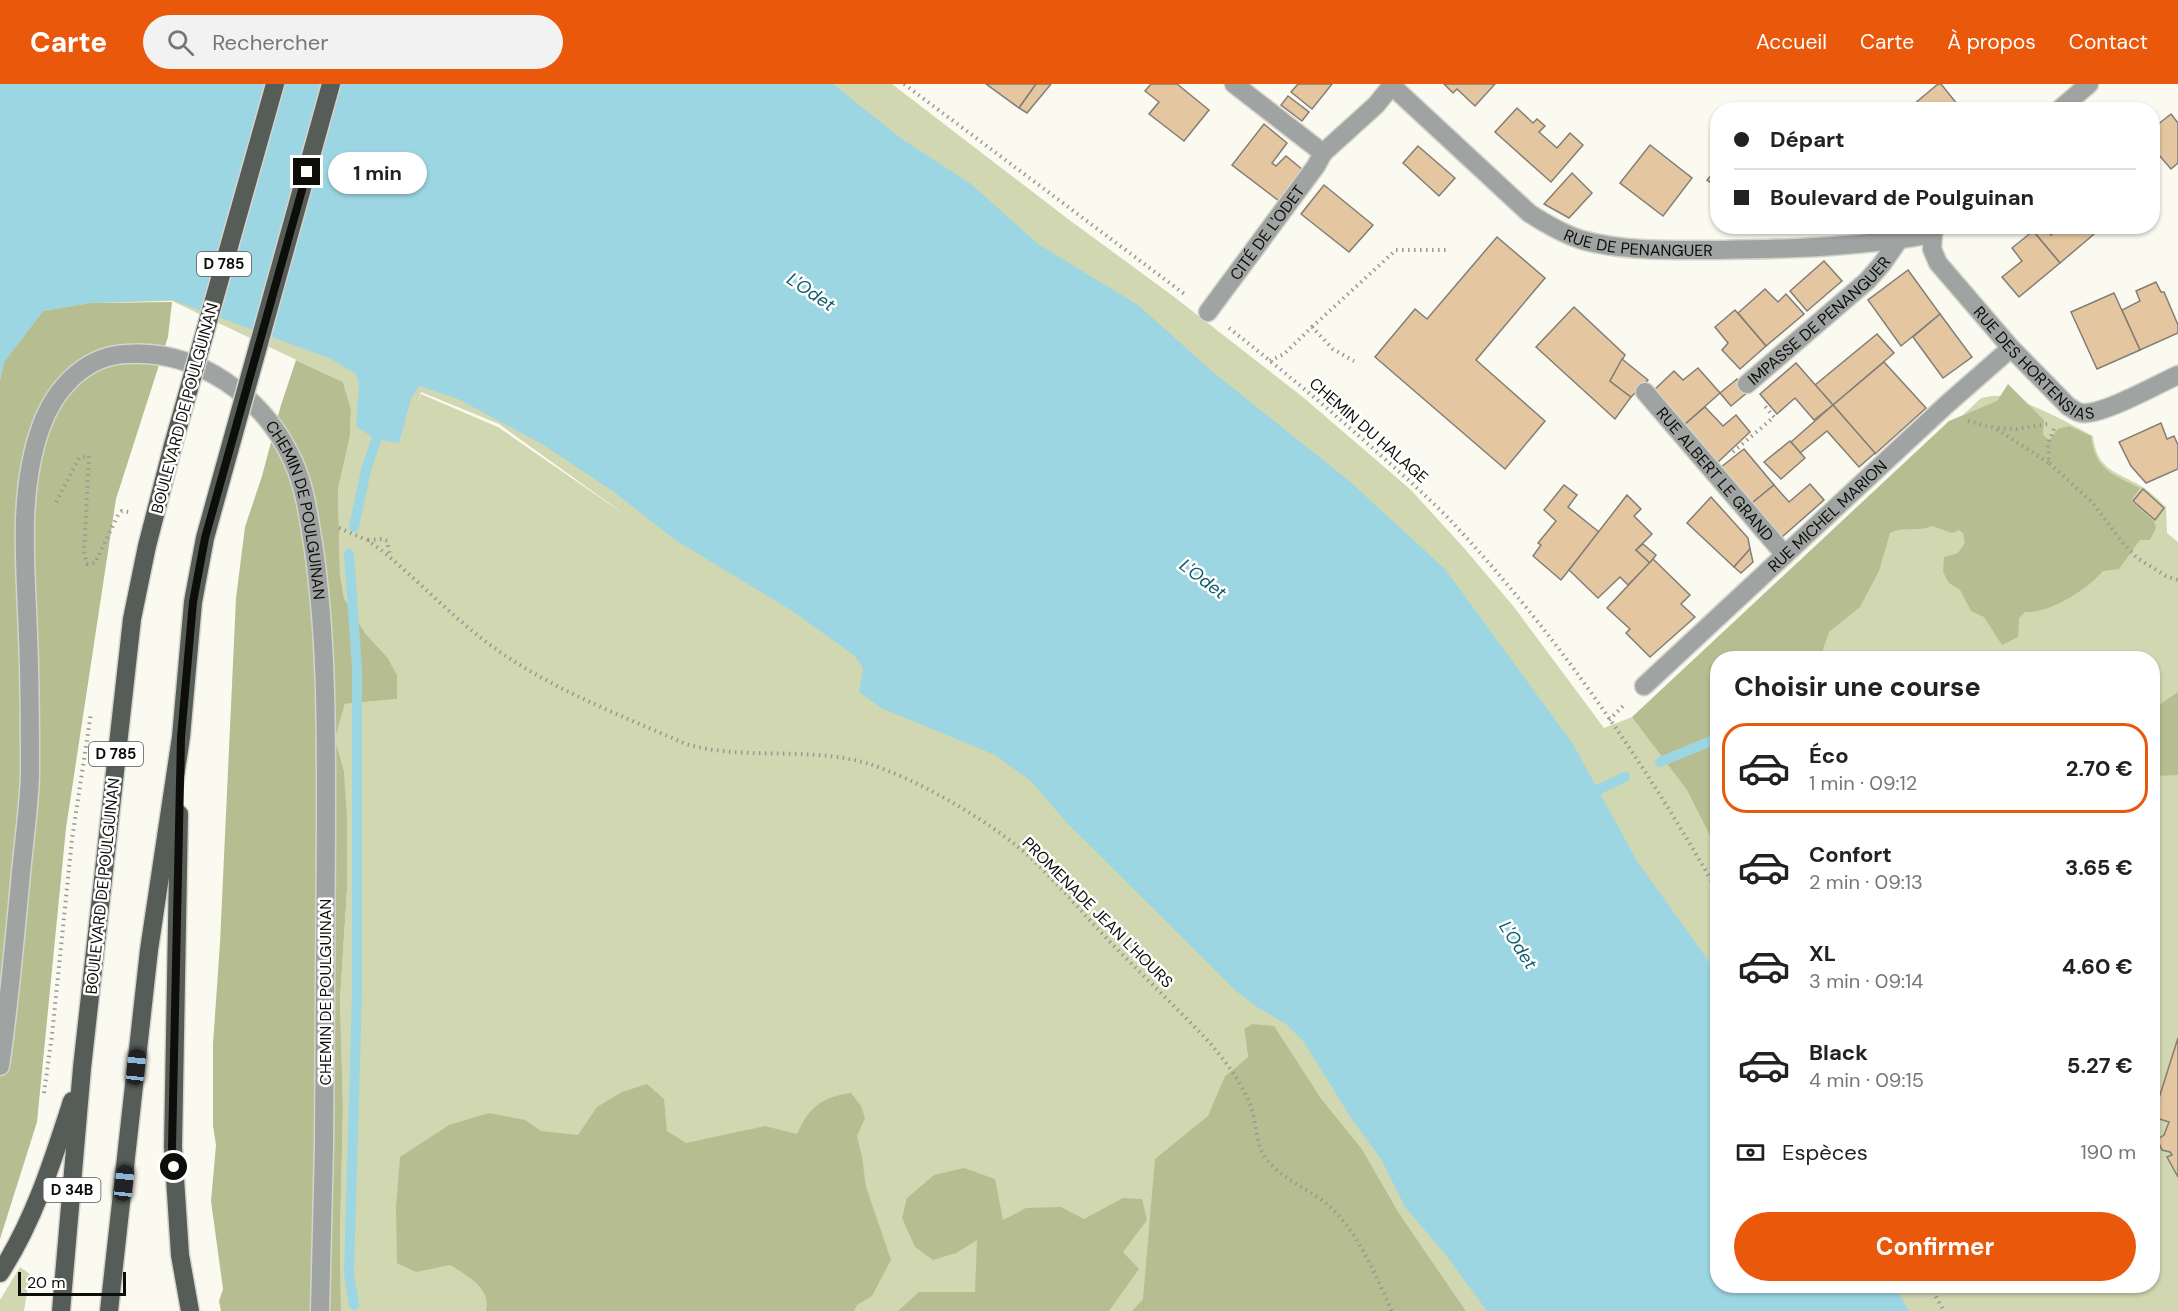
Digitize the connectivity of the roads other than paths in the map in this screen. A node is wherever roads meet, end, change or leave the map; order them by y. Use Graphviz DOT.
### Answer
graph roads {
  1 [pos="275,84"];
  2 [pos="331,84"];
  3 [pos="1234,84"];
  4 [pos="2089,84"];
  5 [pos="1392,85"];
  6 [pos="2068,102"];
  7 [pos="1323,153"];
  8 [pos="1921,234"];
  9 [pos="1934,234"];
  10 [pos="1898,241"];
  11 [pos="1208,312"];
  12 [pos="2011,348"];
  13 [pos="2178,375"];
  14 [pos="1747,384"];
  15 [pos="1645,392"];
  16 [pos="1785,555"];
  17 [pos="1644,686"];
  18 [pos="181,737"];
  19 [pos="0,1066"];
  20 [pos="82,1068"];
  21 [pos="0,1273"];
  22 [pos="61,1311"];
  23 [pos="109,1311"];
  24 [pos="190,1311"];
  25 [pos="320,1311"];
  1 -- 20 [label="main road, BOULEVARD DE POULGUINAN / D 785, bridge"];
  2 -- 18 [label="main road, bridge"];
  3 -- 7 [label="street"];
  4 -- 6 [label="street"];
  5 -- 7 [label="street, CITÉ DE L'ODET"];
  5 -- 10 [label="street, RUE DE PENANGUER"];
  7 -- 11 [label="street, CITÉ DE L'ODET"];
  8 -- 10 [label="street, RUE DE PENANGUER"];
  9 -- 12 [label="street, RUE DES HORTENSIAS"];
  10 -- 14 [label="street, IMPASSE DE PENANGUER"];
  12 -- 13 [label="street, RUE DES HORTENSIAS"];
  12 -- 16 [label="street, RUE MICHEL MARION"];
  15 -- 16 [label="street, RUE ALBERT LE GRAND"];
  16 -- 17 [label="street, RUE MICHEL MARION"];
  18 -- 23 [label="main road"];
  18 -- 24 [label="main road"];
  19 -- 25 [label="street, CHEMIN DE POULGUINAN"];
  20 -- 21 [label="main road, D 785"];
  20 -- 22 [label="main road, BOULEVARD DE POULGUINAN / D 34B"];
}
